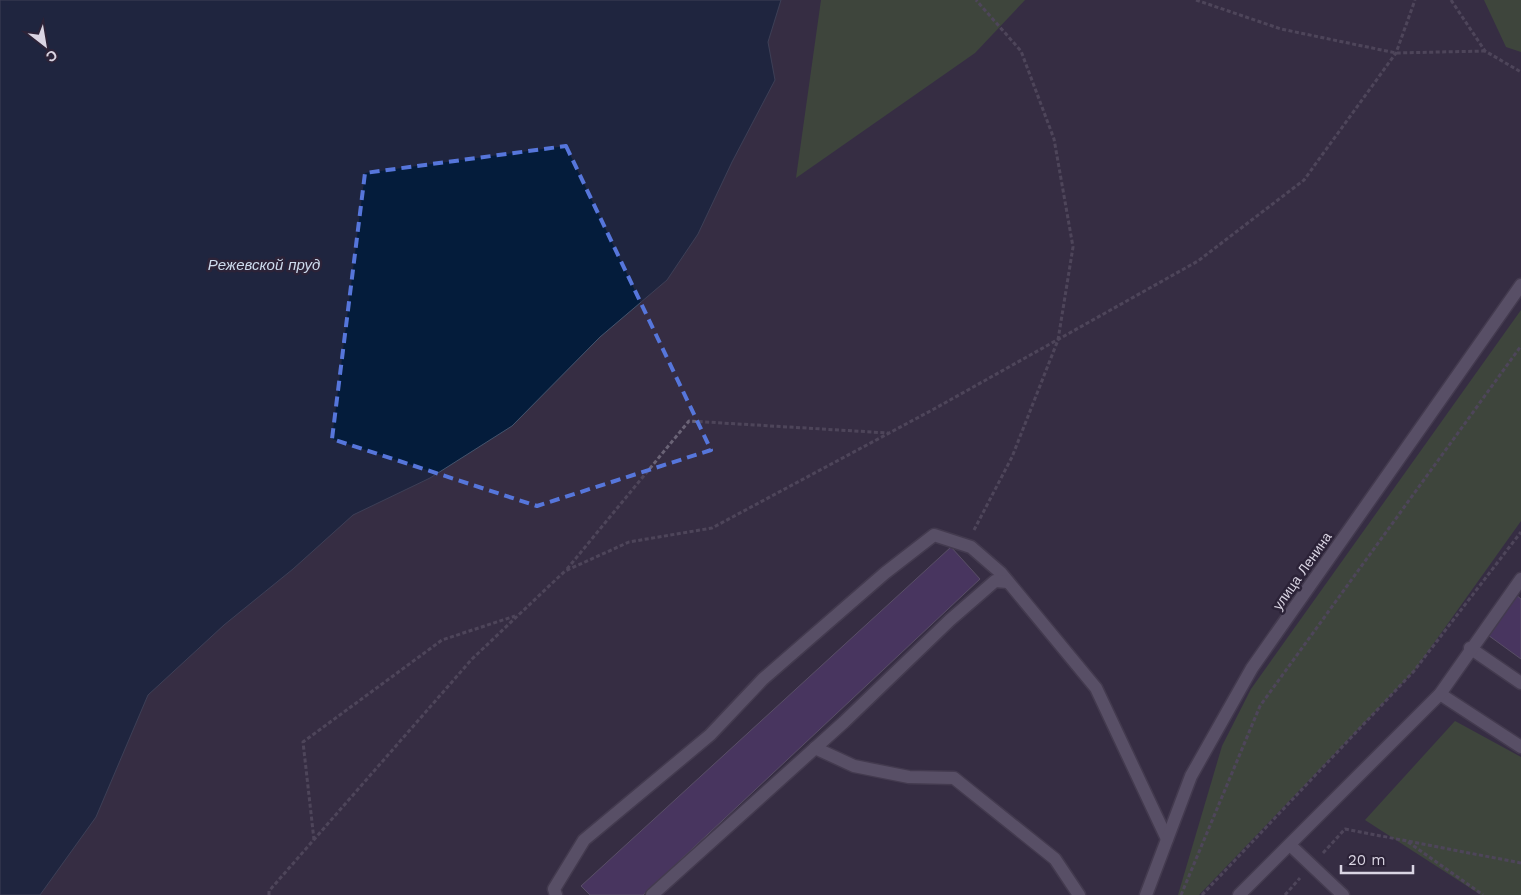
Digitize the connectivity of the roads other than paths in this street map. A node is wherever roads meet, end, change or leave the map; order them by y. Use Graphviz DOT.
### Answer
graph roads {
  1 [pos="1521,285"];
  2 [pos="1521,579"];
  3 [pos="1008,582"];
  4 [pos="1470,648"];
  5 [pos="1521,683"];
  6 [pos="1440,694"];
  7 [pos="1521,747"];
  8 [pos="815,748"];
  9 [pos="1167,838"];
  10 [pos="1290,845"];
  11 [pos="556,895"];
  12 [pos="652,895"];
  13 [pos="1079,895"];
  14 [pos="1146,895"];
  15 [pos="1239,895"];
  16 [pos="1343,895"];
  1 -- 9 [label="street, улица Ленина"];
  2 -- 4 [label="street"];
  3 -- 8 [label="street"];
  3 -- 9 [label="street"];
  3 -- 11 [label="street"];
  4 -- 5 [label="street"];
  4 -- 6 [label="street"];
  6 -- 7 [label="street"];
  6 -- 10 [label="street"];
  8 -- 12 [label="street"];
  8 -- 13 [label="street"];
  9 -- 14 [label="street, улица Ленина"];
  10 -- 15 [label="street"];
  10 -- 16 [label="street"];
}
